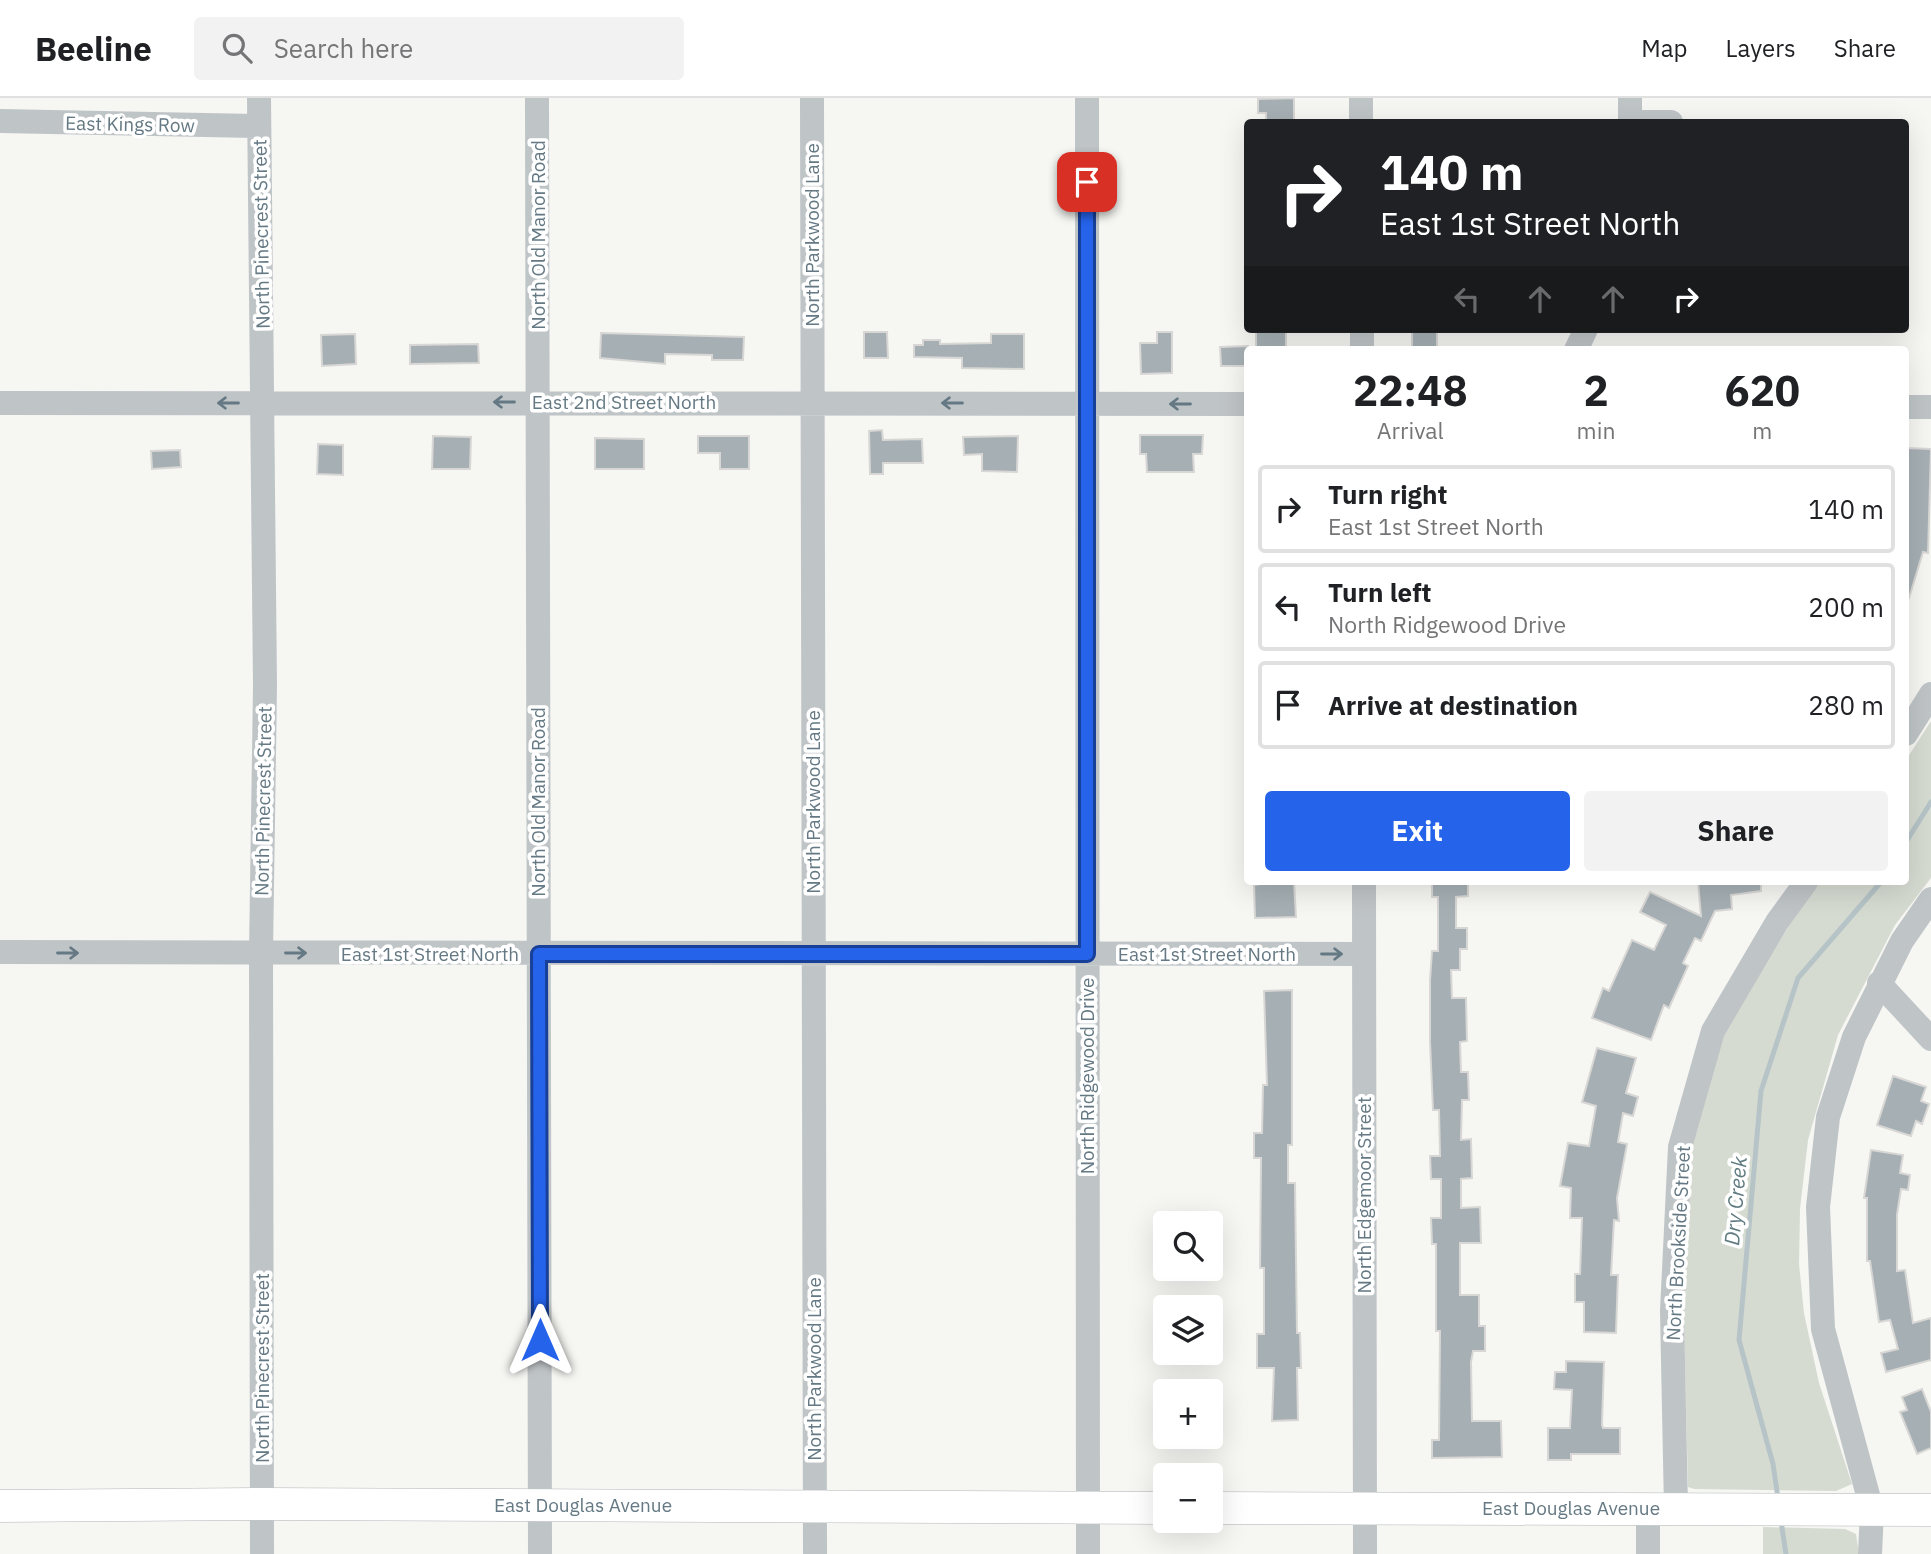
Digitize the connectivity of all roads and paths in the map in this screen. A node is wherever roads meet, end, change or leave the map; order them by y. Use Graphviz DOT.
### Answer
graph roads {
  1 [pos="259,98"];
  2 [pos="537,98"];
  3 [pos="811,98"];
  4 [pos="1087,98"];
  5 [pos="1361,98"];
  6 [pos="1630,98"];
  7 [pos="1361,119"];
  8 [pos="1630,119"];
  9 [pos="0,121"];
  10 [pos="259,126"];
  11 [pos="262,402"];
  12 [pos="538,402"];
  13 [pos="812,402"];
  14 [pos="0,403"];
  15 [pos="1088,404"];
  16 [pos="1244,404"];
  17 [pos="1909,407"];
  18 [pos="1931,407"];
  19 [pos="1931,694"];
  20 [pos="1909,729"];
  21 [pos="1364,885"];
  22 [pos="1804,885"];
  23 [pos="1931,899"];
  24 [pos="0,952"];
  25 [pos="261,953"];
  26 [pos="539,954"];
  27 [pos="813,954"];
  28 [pos="1087,954"];
  29 [pos="1364,954"];
  30 [pos="1879,983"];
  31 [pos="1931,1039"];
  32 [pos="262,1504"];
  33 [pos="540,1505"];
  34 [pos="0,1506"];
  35 [pos="815,1507"];
  36 [pos="1365,1507"];
  37 [pos="1087,1508"];
  38 [pos="1153,1508"];
  39 [pos="1223,1508"];
  40 [pos="1662,1508"];
  41 [pos="1872,1510"];
  42 [pos="1931,1510"];
  43 [pos="262,1554"];
  44 [pos="540,1554"];
  45 [pos="815,1554"];
  46 [pos="1088,1554"];
  47 [pos="1365,1554"];
  48 [pos="1648,1554"];
  49 [pos="1870,1554"];
  1 -- 10 [label="street, North Pinecrest Street"];
  2 -- 12 [label="street, North Old Manor Road"];
  3 -- 13 [label="street, North Parkwood Lane"];
  4 -- 15 [label="street, North Ridgewood Drive"];
  5 -- 7 [label="street"];
  6 -- 8 [label="street"];
  9 -- 10 [label="street, East Kings Row"];
  10 -- 11 [label="street, North Pinecrest Street"];
  12 -- 11 [label="street, East 2nd Street North, one-way"];
  11 -- 14 [label="street, East 2nd Street North, one-way"];
  11 -- 25 [label="street, North Pinecrest Street"];
  12 -- 13 [label="street, East 2nd Street North"];
  12 -- 26 [label="street, North Old Manor Road"];
  15 -- 13 [label="street, East 2nd Street North, one-way"];
  13 -- 27 [label="street, North Parkwood Lane"];
  16 -- 15 [label="street, East 2nd Street North, one-way"];
  15 -- 28 [label="street, North Ridgewood Drive"];
  17 -- 18 [label="street"];
  19 -- 20 [label="street"];
  21 -- 29 [label="street, North Edgemoor Street"];
  22 -- 40 [label="street, North Brookside Street"];
  23 -- 30 [label="street"];
  24 -- 25 [label="street, East 1st Street North, one-way"];
  25 -- 26 [label="street, East 1st Street North, one-way"];
  25 -- 32 [label="street, North Pinecrest Street"];
  26 -- 27 [label="street, East 1st Street North"];
  26 -- 33 [label="street, North Old Manor Road"];
  27 -- 28 [label="street, East 1st Street North"];
  27 -- 35 [label="street, North Parkwood Lane"];
  28 -- 29 [label="street, East 1st Street North, one-way"];
  28 -- 37 [label="street, North Ridgewood Drive"];
  29 -- 36 [label="street, North Edgemoor Street"];
  30 -- 31 [label="street"];
  30 -- 41 [label="street"];
  32 -- 33 [label="main road, East Douglas Avenue"];
  32 -- 34 [label="main road, East Douglas Avenue"];
  32 -- 43 [label="street, North Pinecrest Street"];
  33 -- 35 [label="main road, East Douglas Avenue"];
  33 -- 44 [label="street, North Old Manor Road"];
  35 -- 37 [label="main road, East Douglas Avenue"];
  35 -- 45 [label="street, North Parkwood Lane"];
  36 -- 39 [label="main road, East Douglas Avenue"];
  36 -- 40 [label="main road, East Douglas Avenue"];
  36 -- 47 [label="street, North Edgemoor Street"];
  37 -- 38 [label="main road, East Douglas Avenue"];
  37 -- 46 [label="street, North Ridgewood Drive"];
  40 -- 41 [label="main road, East Douglas Avenue"];
  40 -- 48 [label="street, North Brookside Street"];
  41 -- 42 [label="main road, East Douglas Avenue"];
  41 -- 49 [label="street"];
}
